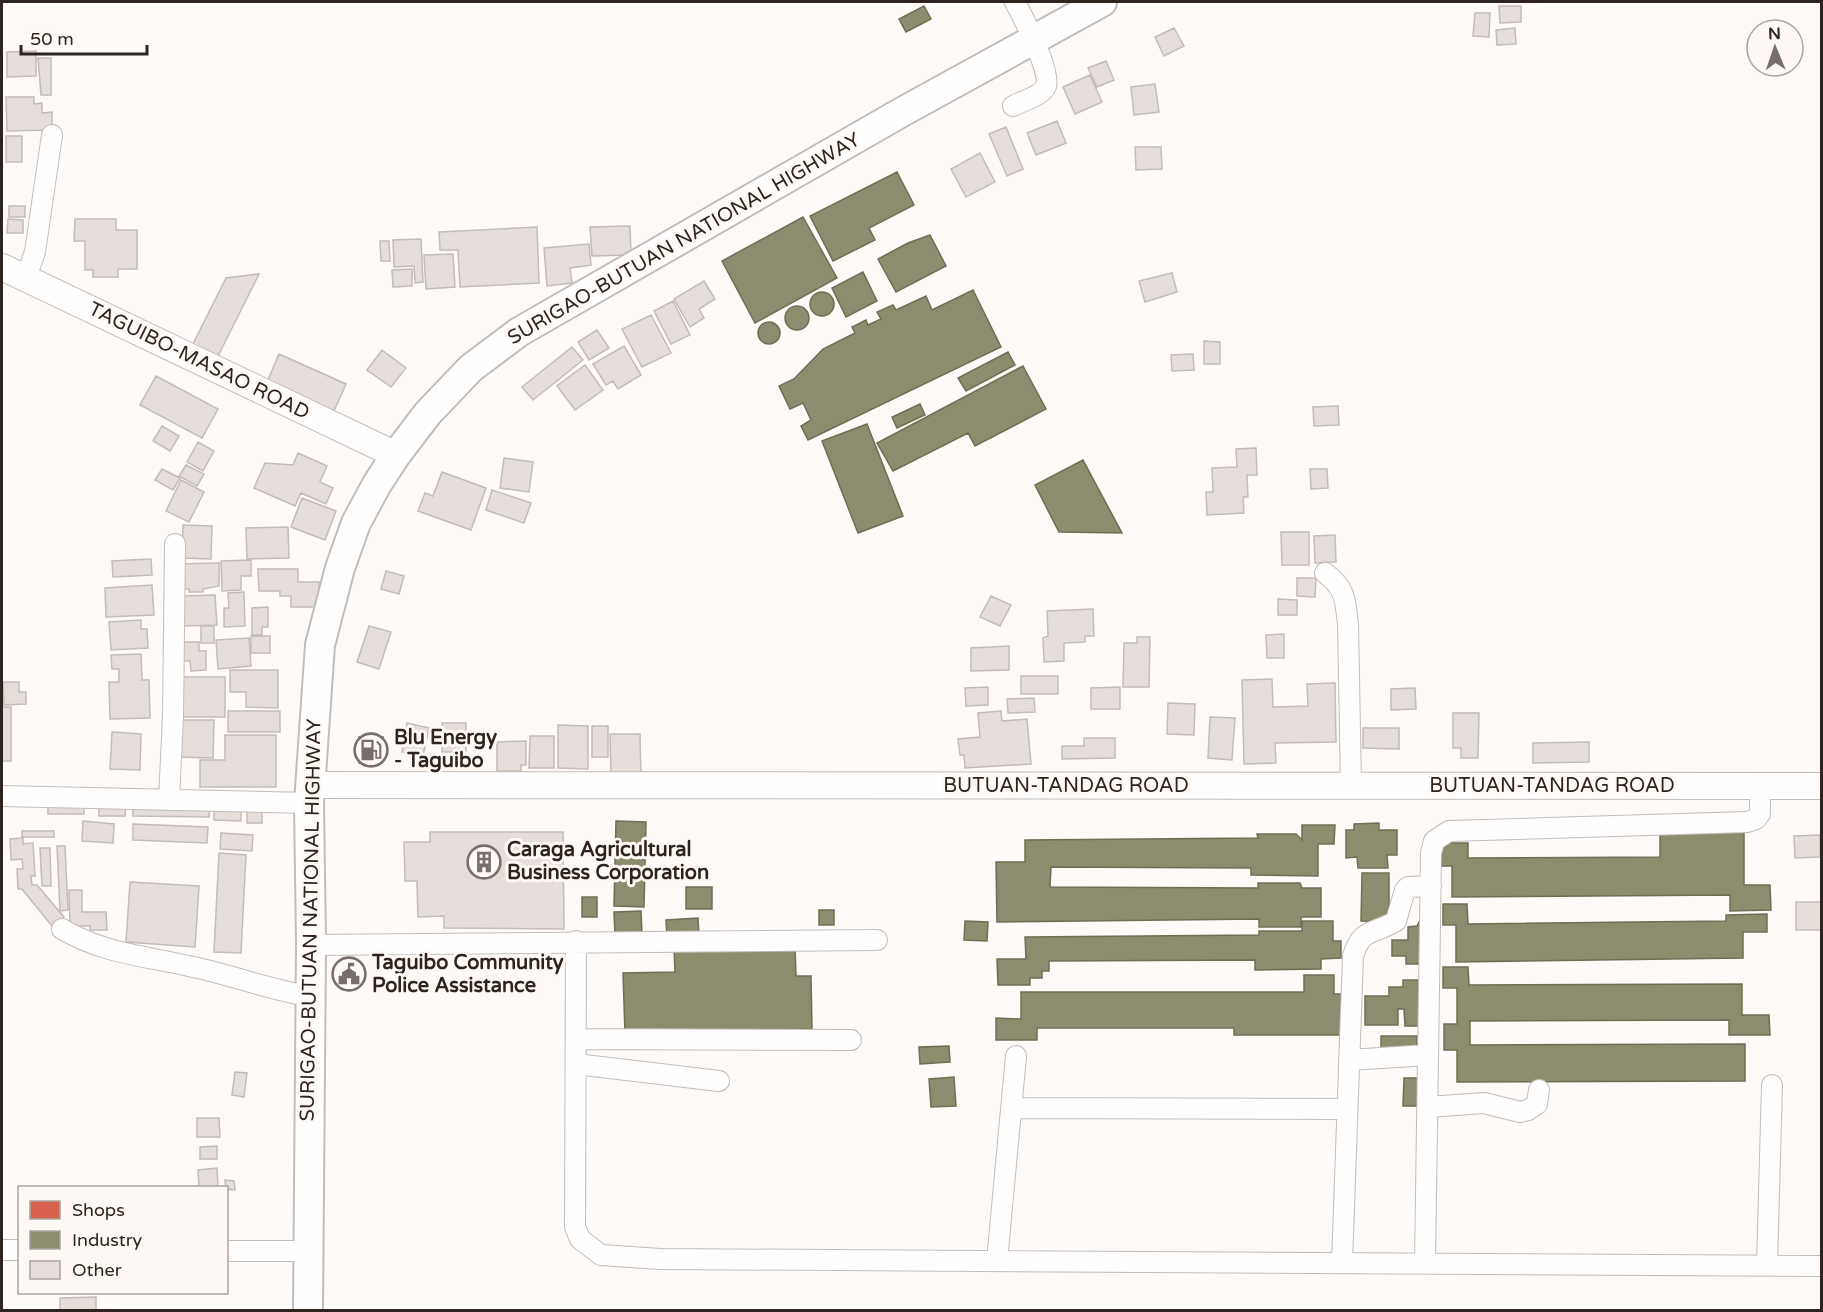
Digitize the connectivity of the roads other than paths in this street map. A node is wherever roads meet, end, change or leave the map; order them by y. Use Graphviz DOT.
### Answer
graph roads {
  1 [pos="1016,2"];
  2 [pos="1102,2"];
  3 [pos="1034,38"];
  4 [pos="1014,106"];
  5 [pos="52,135"];
  6 [pos="2,267"];
  7 [pos="26,277"];
  8 [pos="396,455"];
  9 [pos="175,544"];
  10 [pos="1325,573"];
  11 [pos="1351,786"];
  12 [pos="1760,786"];
  13 [pos="1821,786"];
  14 [pos="310,794"];
  15 [pos="2,796"];
  16 [pos="169,800"];
  17 [pos="1431,886"];
  18 [pos="62,929"];
  19 [pos="877,940"];
  20 [pos="576,941"];
  21 [pos="311,945"];
  22 [pos="309,996"];
  23 [pos="576,1039"];
  24 [pos="851,1040"];
  25 [pos="1428,1055"];
  26 [pos="1016,1056"];
  27 [pos="1349,1060"];
  28 [pos="576,1064"];
  29 [pos="719,1081"];
  30 [pos="1772,1085"];
  31 [pos="1539,1090"];
  32 [pos="1428,1107"];
  33 [pos="1012,1108"];
  34 [pos="1347,1109"];
  35 [pos="2,1250"];
  36 [pos="18,1250"];
  37 [pos="228,1251"];
  38 [pos="308,1251"];
  39 [pos="997,1261"];
  40 [pos="1341,1263"];
  41 [pos="1425,1263"];
  42 [pos="1767,1265"];
  43 [pos="1821,1266"];
  44 [pos="308,1311"];
  1 -- 3 [label="street"];
  2 -- 3 [label="highway, SURIGAO-BUTUAN NATIONAL HIGHWAY"];
  3 -- 4 [label="street"];
  3 -- 8 [label="highway, SURIGAO-BUTUAN NATIONAL HIGHWAY"];
  5 -- 7 [label="street"];
  6 -- 7 [label="main road, TAGUIBO-MASAO ROAD"];
  7 -- 8 [label="main road, TAGUIBO-MASAO ROAD"];
  8 -- 14 [label="highway, SURIGAO-BUTUAN NATIONAL HIGHWAY"];
  9 -- 16 [label="street"];
  10 -- 11 [label="street"];
  11 -- 12 [label="main road, BUTUAN-TANDAG ROAD"];
  11 -- 14 [label="main road, BUTUAN-TANDAG ROAD"];
  12 -- 13 [label="main road, BUTUAN-TANDAG ROAD"];
  12 -- 17 [label="street"];
  14 -- 16 [label="street"];
  14 -- 21 [label="highway, SURIGAO-BUTUAN NATIONAL HIGHWAY"];
  15 -- 16 [label="street"];
  17 -- 25 [label="street"];
  17 -- 27 [label="street"];
  18 -- 22 [label="street"];
  19 -- 20 [label="street"];
  20 -- 21 [label="street"];
  20 -- 23 [label="street"];
  21 -- 22 [label="highway, SURIGAO-BUTUAN NATIONAL HIGHWAY"];
  22 -- 38 [label="highway, SURIGAO-BUTUAN NATIONAL HIGHWAY"];
  23 -- 24 [label="street"];
  23 -- 28 [label="street"];
  25 -- 27 [label="street"];
  25 -- 32 [label="street"];
  26 -- 33 [label="street"];
  27 -- 34 [label="street"];
  28 -- 29 [label="street"];
  28 -- 39 [label="street"];
  30 -- 42 [label="street"];
  31 -- 32 [label="street"];
  32 -- 41 [label="street"];
  33 -- 34 [label="street"];
  33 -- 39 [label="street"];
  34 -- 40 [label="street"];
  35 -- 36 [label="street"];
  37 -- 38 [label="street"];
  38 -- 44 [label="highway, SURIGAO-BUTUAN NATIONAL HIGHWAY"];
  39 -- 40 [label="street"];
  40 -- 41 [label="street"];
  41 -- 42 [label="street"];
  42 -- 43 [label="street"];
}
